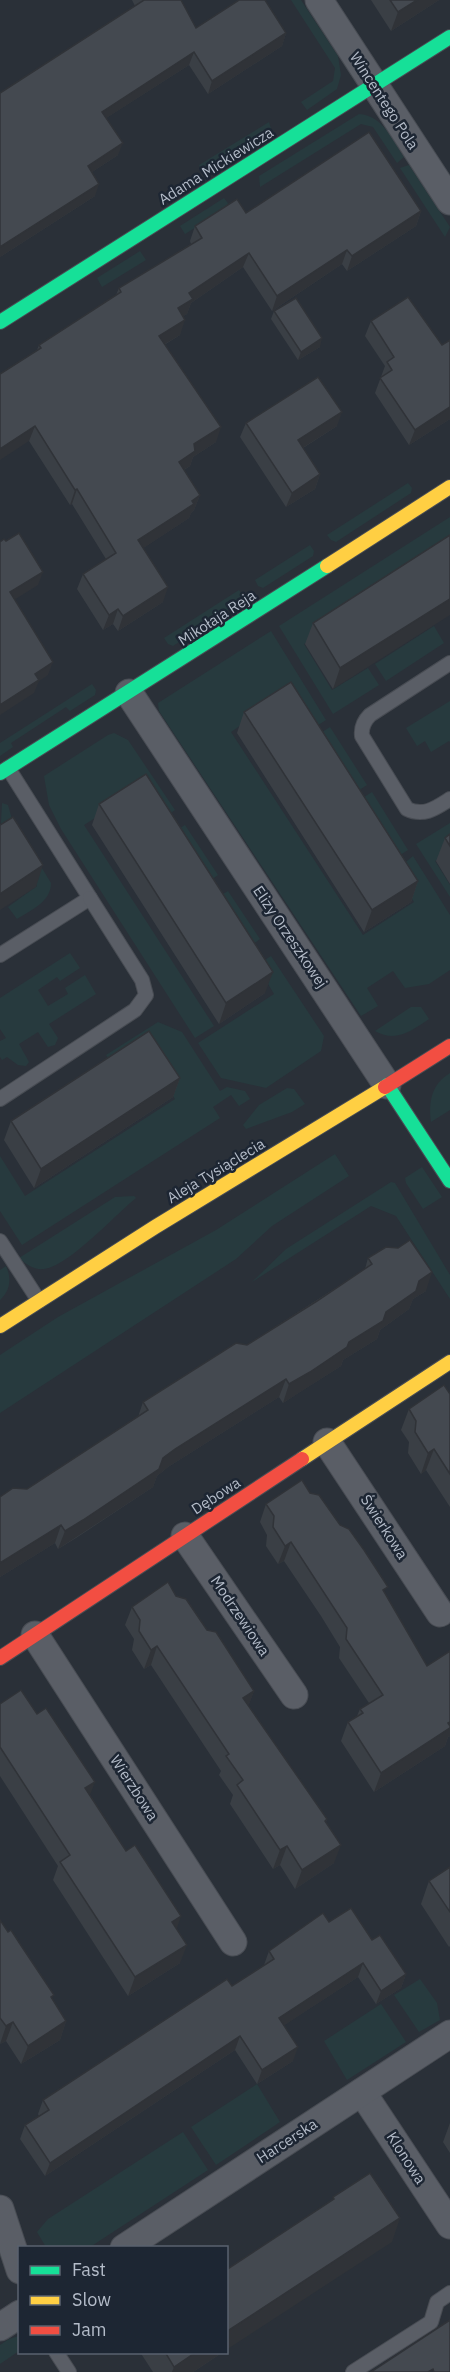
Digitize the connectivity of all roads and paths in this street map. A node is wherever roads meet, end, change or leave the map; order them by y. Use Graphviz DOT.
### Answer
graph roads {
  1 [pos="318,0"];
  2 [pos="450,38"];
  3 [pos="374,86"];
  4 [pos="450,201"];
  5 [pos="0,322"];
  6 [pos="450,488"];
  7 [pos="450,663"];
  8 [pos="129,693"];
  9 [pos="4,771"];
  10 [pos="450,799"];
  11 [pos="90,898"];
  12 [pos="0,956"];
  13 [pos="450,1046"];
  14 [pos="387,1085"];
  15 [pos="0,1099"];
  16 [pos="450,1181"];
  17 [pos="0,1241"];
  18 [pos="39,1301"];
  19 [pos="0,1326"];
  20 [pos="450,1362"];
  21 [pos="327,1442"];
  22 [pos="185,1536"];
  23 [pos="440,1613"];
  24 [pos="35,1635"];
  25 [pos="0,1658"];
  26 [pos="294,1695"];
  27 [pos="233,1942"];
  28 [pos="450,2034"];
  29 [pos="362,2092"];
  30 [pos="0,2209"];
  31 [pos="450,2225"];
  32 [pos="126,2246"];
  33 [pos="18,2264"];
  34 [pos="450,2293"];
  35 [pos="18,2315"];
  36 [pos="0,2327"];
  37 [pos="57,2354"];
  38 [pos="69,2372"];
  39 [pos="353,2372"];
  1 -- 3 [label="street, Wincentego Pola"];
  2 -- 3 [label="street, Adama Mickiewicza"];
  3 -- 4 [label="street, Wincentego Pola"];
  3 -- 5 [label="street, Adama Mickiewicza"];
  6 -- 8 [label="street, Mikołaja Reja"];
  7 -- 10 [label="lane"];
  8 -- 9 [label="street, Mikołaja Reja"];
  8 -- 14 [label="street, Elizy Orzeszkowej"];
  9 -- 11 [label="lane"];
  11 -- 12 [label="lane"];
  11 -- 15 [label="lane"];
  13 -- 14 [label="street, Aleja Tysiąclecia"];
  14 -- 16 [label="street, Elizy Orzeszkowej"];
  14 -- 18 [label="street, Aleja Tysiąclecia"];
  17 -- 18 [label="lane"];
  18 -- 19 [label="street, Aleja Tysiąclecia"];
  20 -- 21 [label="street, Dębowa"];
  21 -- 22 [label="street, Dębowa"];
  21 -- 23 [label="street, Świerkowa"];
  22 -- 24 [label="street, Dębowa"];
  22 -- 26 [label="street, Modrzewiowa"];
  24 -- 25 [label="street, Dębowa"];
  24 -- 27 [label="street, Wierzbowa"];
  28 -- 29 [label="street, Harcerska"];
  29 -- 31 [label="street, Klonowa"];
  29 -- 32 [label="street, Harcerska"];
  30 -- 33 [label="street"];
  34 -- 39 [label="lane"];
  35 -- 36 [label="street"];
  37 -- 38 [label="lane"];
}
